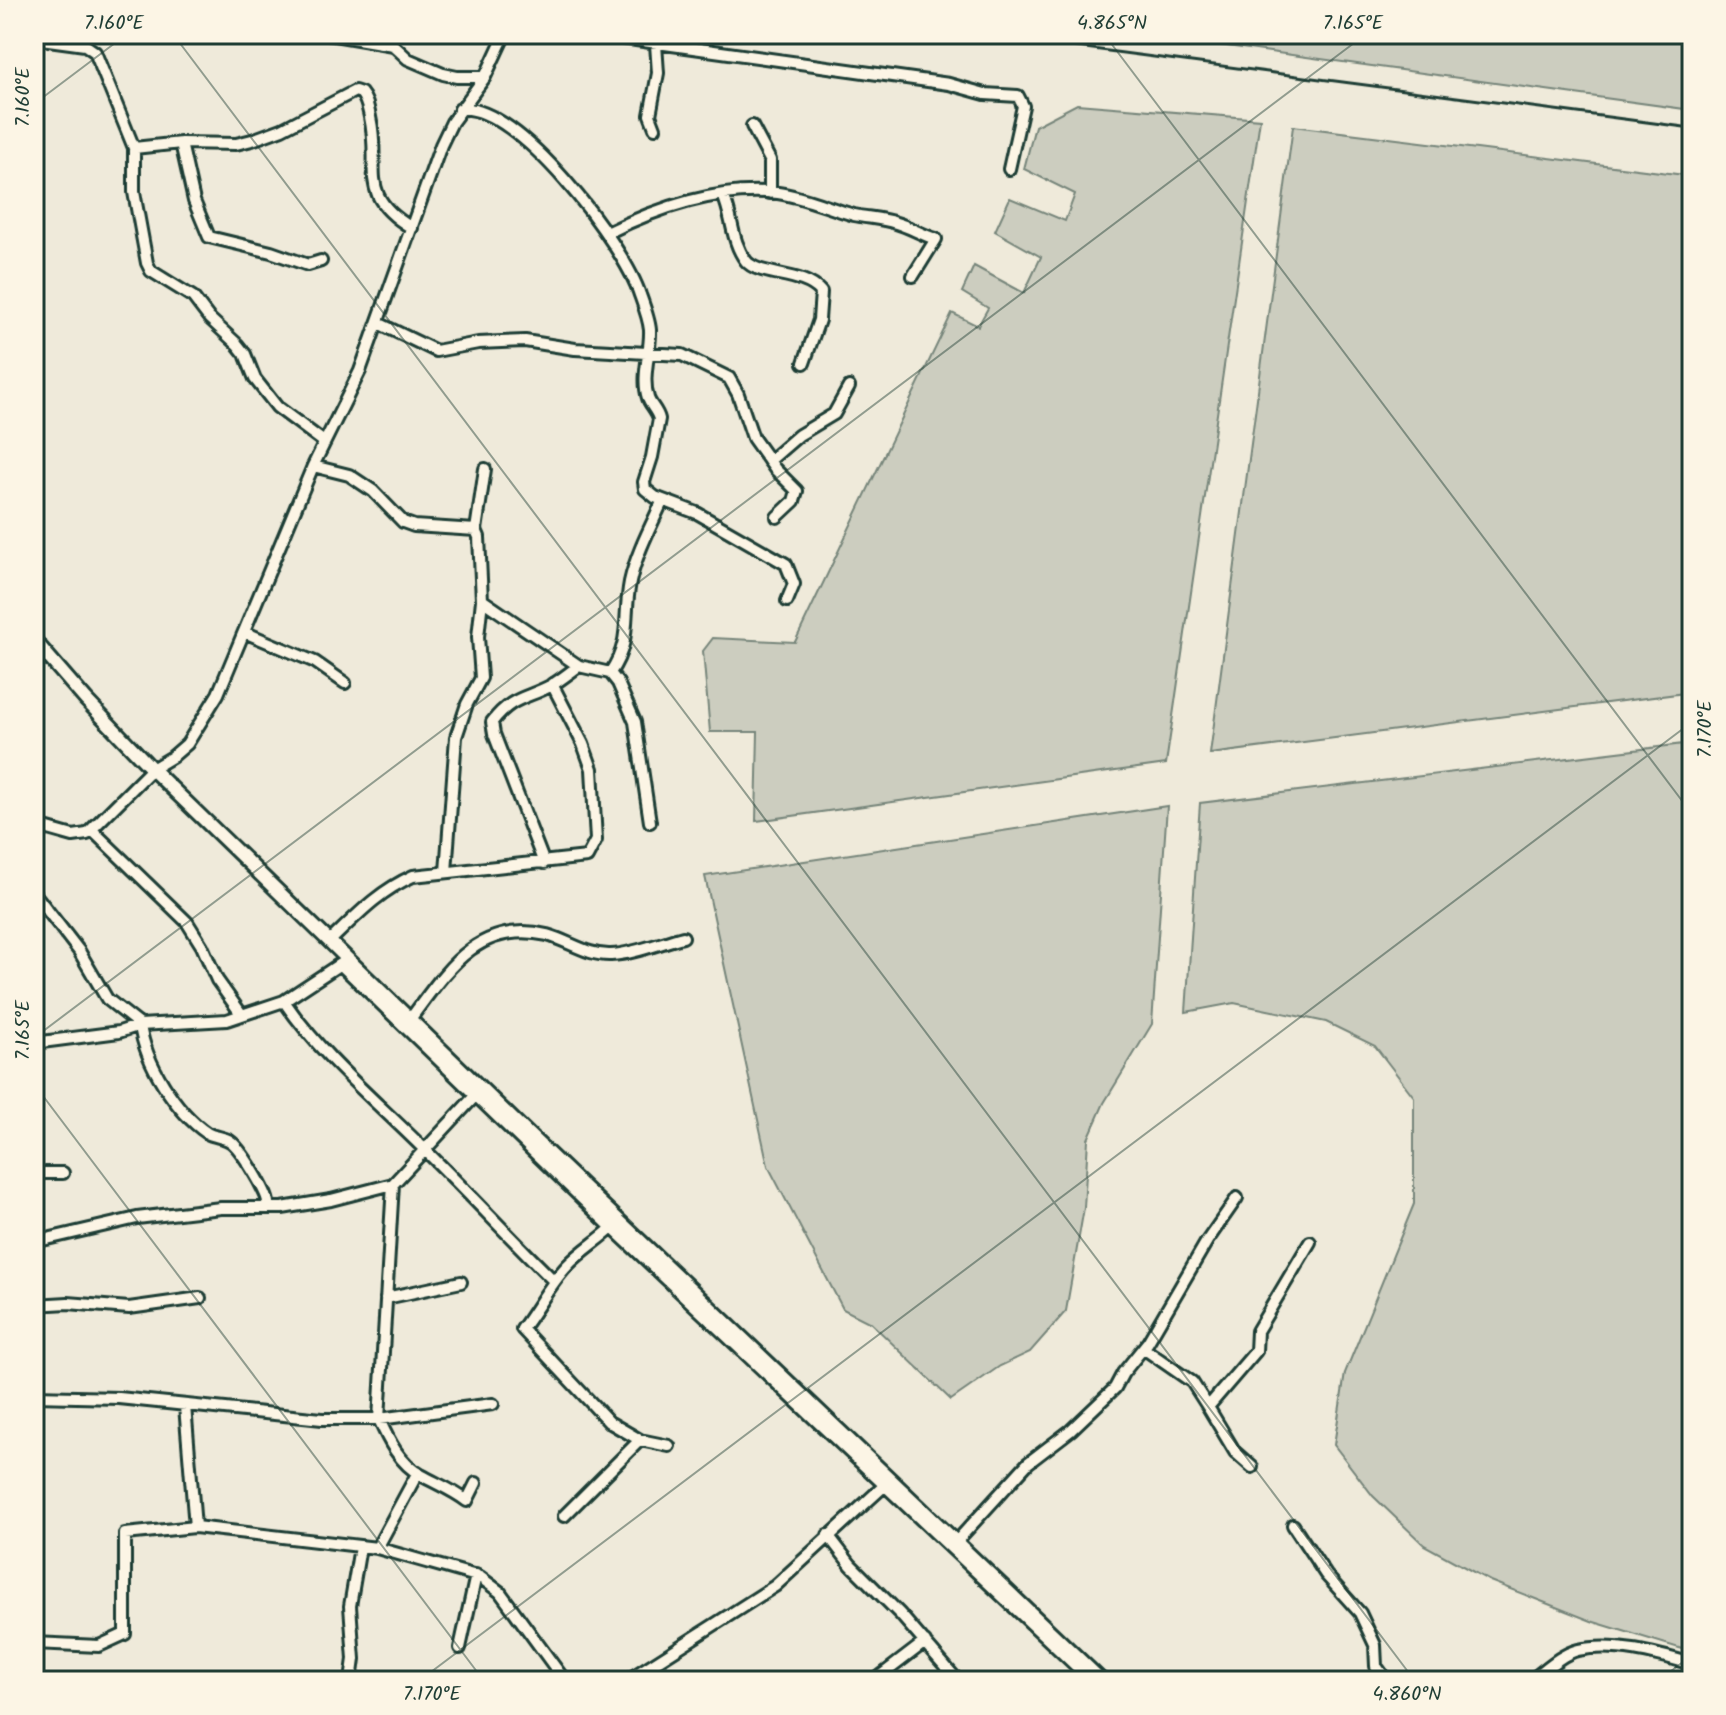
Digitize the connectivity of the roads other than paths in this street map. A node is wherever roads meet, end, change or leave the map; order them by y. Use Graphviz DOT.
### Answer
graph roads {
  1 [pos="328,34"];
  2 [pos="505,34"];
  3 [pos="593,34"];
  4 [pos="34,38"];
  5 [pos="656,44"];
  6 [pos="457,77"];
  7 [pos="485,77"];
  8 [pos="463,105"];
  9 [pos="752,126"];
  10 [pos="655,128"];
  11 [pos="181,143"];
  12 [pos="134,148"];
  13 [pos="1009,169"];
  14 [pos="770,193"];
  15 [pos="723,195"];
  16 [pos="412,228"];
  17 [pos="607,233"];
  18 [pos="321,261"];
  19 [pos="913,276"];
  20 [pos="378,323"];
  21 [pos="649,353"];
  22 [pos="804,363"];
  23 [pos="849,387"];
  24 [pos="324,442"];
  25 [pos="769,461"];
  26 [pos="313,466"];
  27 [pos="485,469"];
  28 [pos="663,500"];
  29 [pos="777,517"];
  30 [pos="476,530"];
  31 [pos="482,600"];
  32 [pos="787,601"];
  33 [pos="244,632"];
  34 [pos="34,640"];
  35 [pos="45,653"];
  36 [pos="34,662"];
  37 [pos="579,666"];
  38 [pos="610,673"];
  39 [pos="345,683"];
  40 [pos="552,684"];
  41 [pos="152,769"];
  42 [pos="650,822"];
  43 [pos="34,825"];
  44 [pos="92,830"];
  45 [pos="544,863"];
  46 [pos="446,872"];
  47 [pos="34,893"];
  48 [pos="683,937"];
  49 [pos="330,941"];
  50 [pos="284,1001"];
  51 [pos="242,1015"];
  52 [pos="411,1018"];
  53 [pos="140,1025"];
  54 [pos="34,1043"];
  55 [pos="475,1096"];
  56 [pos="424,1149"];
  57 [pos="34,1173"];
  58 [pos="63,1173"];
  59 [pos="393,1184"];
  60 [pos="1237,1198"];
  61 [pos="264,1208"];
  62 [pos="612,1228"];
  63 [pos="34,1242"];
  64 [pos="1310,1242"];
  65 [pos="554,1281"];
  66 [pos="461,1282"];
  67 [pos="200,1298"];
  68 [pos="386,1298"];
  69 [pos="34,1305"];
  70 [pos="1143,1348"];
  71 [pos="34,1396"];
  72 [pos="493,1404"];
  73 [pos="185,1406"];
  74 [pos="1208,1407"];
  75 [pos="379,1419"];
  76 [pos="640,1440"];
  77 [pos="669,1446"];
  78 [pos="1252,1467"];
  79 [pos="417,1474"];
  80 [pos="476,1483"];
  81 [pos="885,1485"];
  82 [pos="564,1516"];
  83 [pos="1293,1525"];
  84 [pos="195,1527"];
  85 [pos="828,1535"];
  86 [pos="956,1542"];
  87 [pos="360,1547"];
  88 [pos="377,1548"];
  89 [pos="476,1575"];
  90 [pos="925,1642"];
  91 [pos="34,1643"];
  92 [pos="460,1648"];
  93 [pos="1692,1664"];
  94 [pos="640,1677"];
  95 [pos="351,1681"];
  96 [pos="565,1681"];
  97 [pos="626,1681"];
  98 [pos="874,1681"];
  99 [pos="958,1681"];
  100 [pos="1092,1681"];
  101 [pos="1102,1681"];
  102 [pos="1387,1681"];
  103 [pos="1530,1681"];
  1 -- 6 [label="street"];
  2 -- 7 [label="street"];
  3 -- 5 [label="street"];
  4 -- 12 [label="street"];
  5 -- 10 [label="street"];
  5 -- 13 [label="street"];
  6 -- 7 [label="street"];
  6 -- 8 [label="street"];
  7 -- 8 [label="street"];
  8 -- 16 [label="street"];
  8 -- 17 [label="street"];
  9 -- 14 [label="street"];
  11 -- 12 [label="street"];
  11 -- 16 [label="street"];
  11 -- 18 [label="street"];
  12 -- 24 [label="street"];
  14 -- 15 [label="street"];
  14 -- 19 [label="street"];
  15 -- 17 [label="street"];
  15 -- 22 [label="street"];
  16 -- 20 [label="street"];
  17 -- 21 [label="street"];
  20 -- 21 [label="street"];
  20 -- 24 [label="street"];
  21 -- 25 [label="street"];
  21 -- 28 [label="street"];
  23 -- 25 [label="street"];
  24 -- 26 [label="street"];
  25 -- 29 [label="street"];
  26 -- 30 [label="street"];
  26 -- 33 [label="street"];
  27 -- 30 [label="street"];
  28 -- 32 [label="street"];
  28 -- 38 [label="street"];
  30 -- 31 [label="street"];
  31 -- 37 [label="street"];
  31 -- 46 [label="street"];
  33 -- 39 [label="street"];
  33 -- 41 [label="street"];
  34 -- 35 [label="main road"];
  35 -- 36 [label="street"];
  35 -- 41 [label="main road"];
  37 -- 38 [label="street"];
  37 -- 40 [label="street"];
  38 -- 42 [label="street"];
  40 -- 45 [label="street"];
  40 -- 45 [label="street"];
  41 -- 44 [label="street"];
  41 -- 49 [label="main road"];
  43 -- 44 [label="street"];
  44 -- 51 [label="street"];
  45 -- 46 [label="street"];
  46 -- 49 [label="street"];
  47 -- 53 [label="street"];
  48 -- 52 [label="street"];
  49 -- 52 [label="main road"];
  50 -- 51 [label="street"];
  50 -- 55 [label="street"];
  50 -- 56 [label="street"];
  51 -- 53 [label="street"];
  52 -- 86 [label="main road"];
  53 -- 54 [label="street"];
  53 -- 61 [label="street"];
  55 -- 56 [label="street"];
  55 -- 62 [label="street"];
  56 -- 59 [label="street"];
  56 -- 65 [label="street"];
  57 -- 58 [label="street"];
  59 -- 61 [label="street"];
  59 -- 68 [label="street"];
  60 -- 70 [label="street"];
  61 -- 63 [label="street"];
  62 -- 65 [label="street"];
  62 -- 81 [label="street"];
  64 -- 74 [label="street"];
  65 -- 76 [label="street"];
  66 -- 68 [label="street"];
  67 -- 69 [label="street"];
  68 -- 75 [label="street"];
  70 -- 74 [label="street"];
  70 -- 86 [label="street"];
  71 -- 73 [label="street"];
  72 -- 75 [label="street"];
  73 -- 75 [label="street"];
  73 -- 84 [label="street"];
  74 -- 78 [label="street"];
  75 -- 79 [label="street"];
  76 -- 77 [label="street"];
  76 -- 82 [label="street"];
  79 -- 80 [label="street"];
  79 -- 88 [label="street"];
  81 -- 85 [label="street"];
  81 -- 100 [label="street"];
  83 -- 102 [label="street"];
  84 -- 87 [label="street"];
  84 -- 91 [label="street"];
  85 -- 90 [label="street"];
  85 -- 94 [label="street"];
  86 -- 101 [label="main road"];
  87 -- 88 [label="street"];
  87 -- 95 [label="street"];
  88 -- 89 [label="street"];
  89 -- 92 [label="street"];
  89 -- 96 [label="street"];
  90 -- 98 [label="street"];
  90 -- 99 [label="street"];
  93 -- 103 [label="street"];
  94 -- 97 [label="street"];
}
